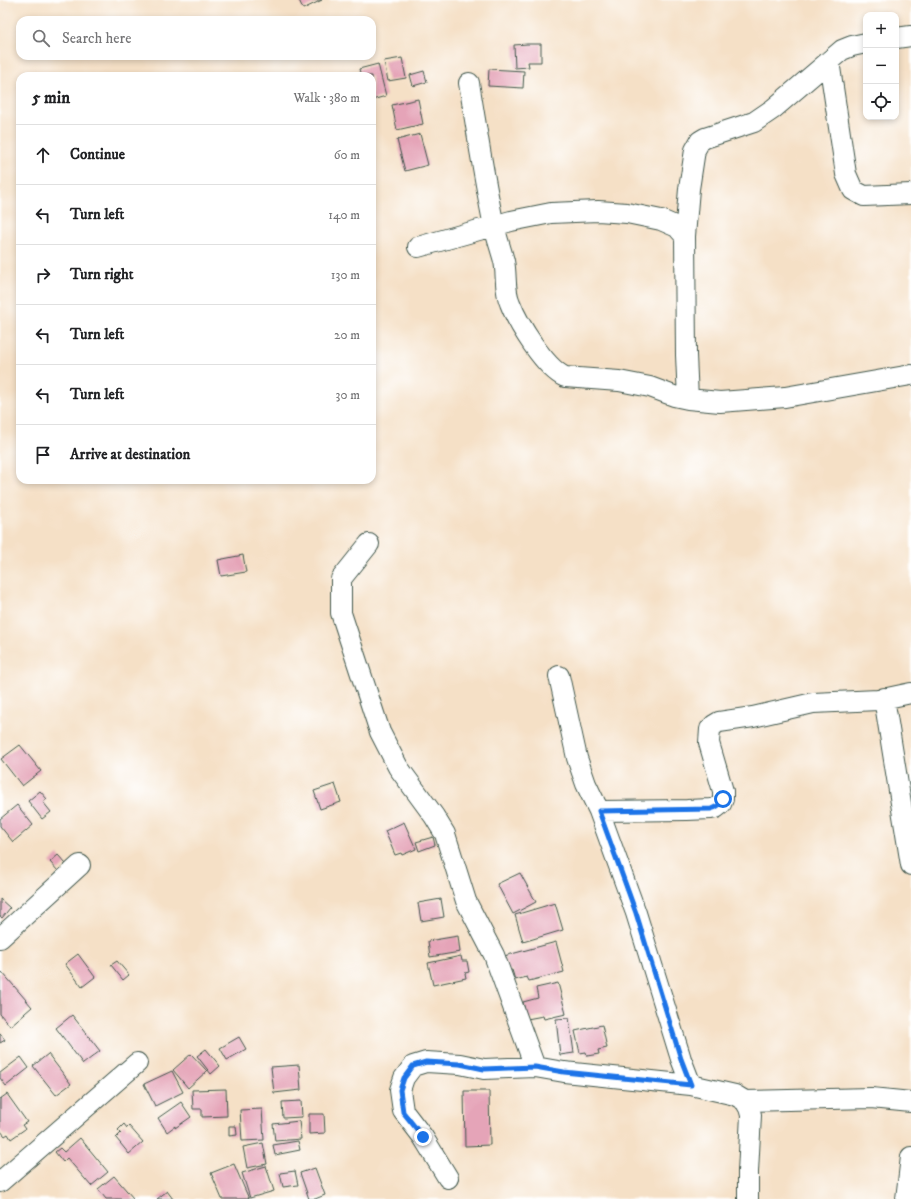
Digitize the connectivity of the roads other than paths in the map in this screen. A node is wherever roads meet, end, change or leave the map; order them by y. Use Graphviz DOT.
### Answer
graph roads {
  1 [pos="911,36"];
  2 [pos="899,38"];
  3 [pos="863,44"];
  4 [pos="829,61"];
  5 [pos="469,83"];
  6 [pos="911,194"];
  7 [pos="494,226"];
  8 [pos="685,236"];
  9 [pos="418,247"];
  10 [pos="911,375"];
  11 [pos="688,399"];
  12 [pos="369,544"];
  13 [pos="559,676"];
  14 [pos="911,693"];
  15 [pos="884,698"];
  16 [pos="599,811"];
  17 [pos="80,865"];
  18 [pos="911,865"];
  19 [pos="0,938"];
  20 [pos="137,1063"];
  21 [pos="535,1067"];
  22 [pos="691,1085"];
  23 [pos="746,1101"];
  24 [pos="911,1102"];
  25 [pos="911,1157"];
  26 [pos="448,1178"];
  27 [pos="0,1182"];
  28 [pos="748,1199"];
  29 [pos="906,1199"];
  1 -- 2 [label="street"];
  3 -- 4 [label="street"];
  4 -- 6 [label="street"];
  4 -- 8 [label="street"];
  5 -- 7 [label="street"];
  7 -- 8 [label="street"];
  7 -- 9 [label="street"];
  7 -- 11 [label="street"];
  8 -- 11 [label="street"];
  10 -- 11 [label="street"];
  12 -- 21 [label="street"];
  13 -- 16 [label="street"];
  14 -- 15 [label="street"];
  15 -- 16 [label="street"];
  15 -- 18 [label="street"];
  16 -- 22 [label="street"];
  17 -- 19 [label="street"];
  20 -- 27 [label="street"];
  21 -- 22 [label="street"];
  21 -- 26 [label="street"];
  22 -- 23 [label="street"];
  23 -- 24 [label="street"];
  23 -- 28 [label="street"];
  25 -- 29 [label="street"];
}
